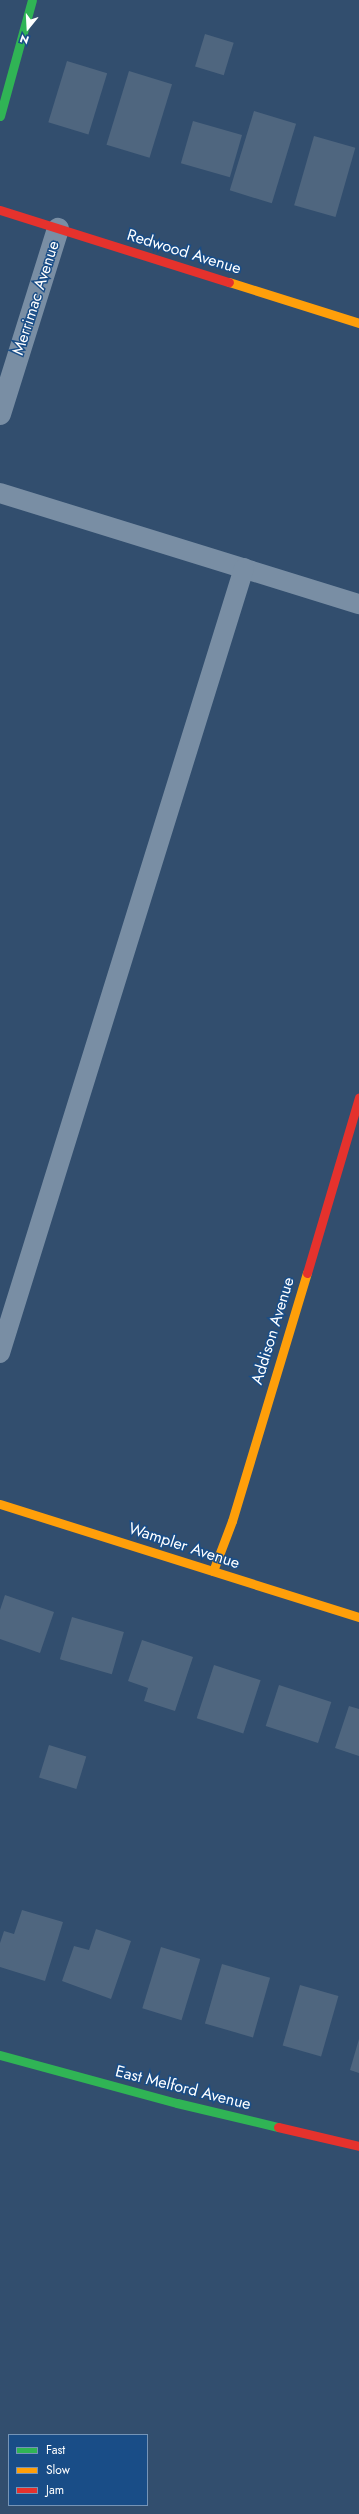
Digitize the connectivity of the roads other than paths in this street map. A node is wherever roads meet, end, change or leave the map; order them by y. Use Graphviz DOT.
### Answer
graph roads {
  1 [pos="32,0"];
  2 [pos="0,116"];
  3 [pos="0,210"];
  4 [pos="58,229"];
  5 [pos="359,323"];
  6 [pos="0,414"];
  7 [pos="0,493"];
  8 [pos="244,568"];
  9 [pos="359,604"];
  10 [pos="359,1098"];
  11 [pos="0,1353"];
  12 [pos="0,1504"];
  13 [pos="213,1571"];
  14 [pos="359,1617"];
  15 [pos="0,2054"];
  16 [pos="359,2146"];
  1 -- 2 [label="street"];
  3 -- 4 [label="street, Redwood Avenue"];
  4 -- 5 [label="street, Redwood Avenue"];
  4 -- 6 [label="street, Merrimac Avenue"];
  7 -- 8 [label="lane"];
  8 -- 9 [label="lane"];
  8 -- 11 [label="lane"];
  10 -- 13 [label="street, Addison Avenue"];
  12 -- 13 [label="street, Wampler Avenue"];
  13 -- 14 [label="street, Wampler Avenue"];
  15 -- 16 [label="street, East Melford Avenue"];
}
